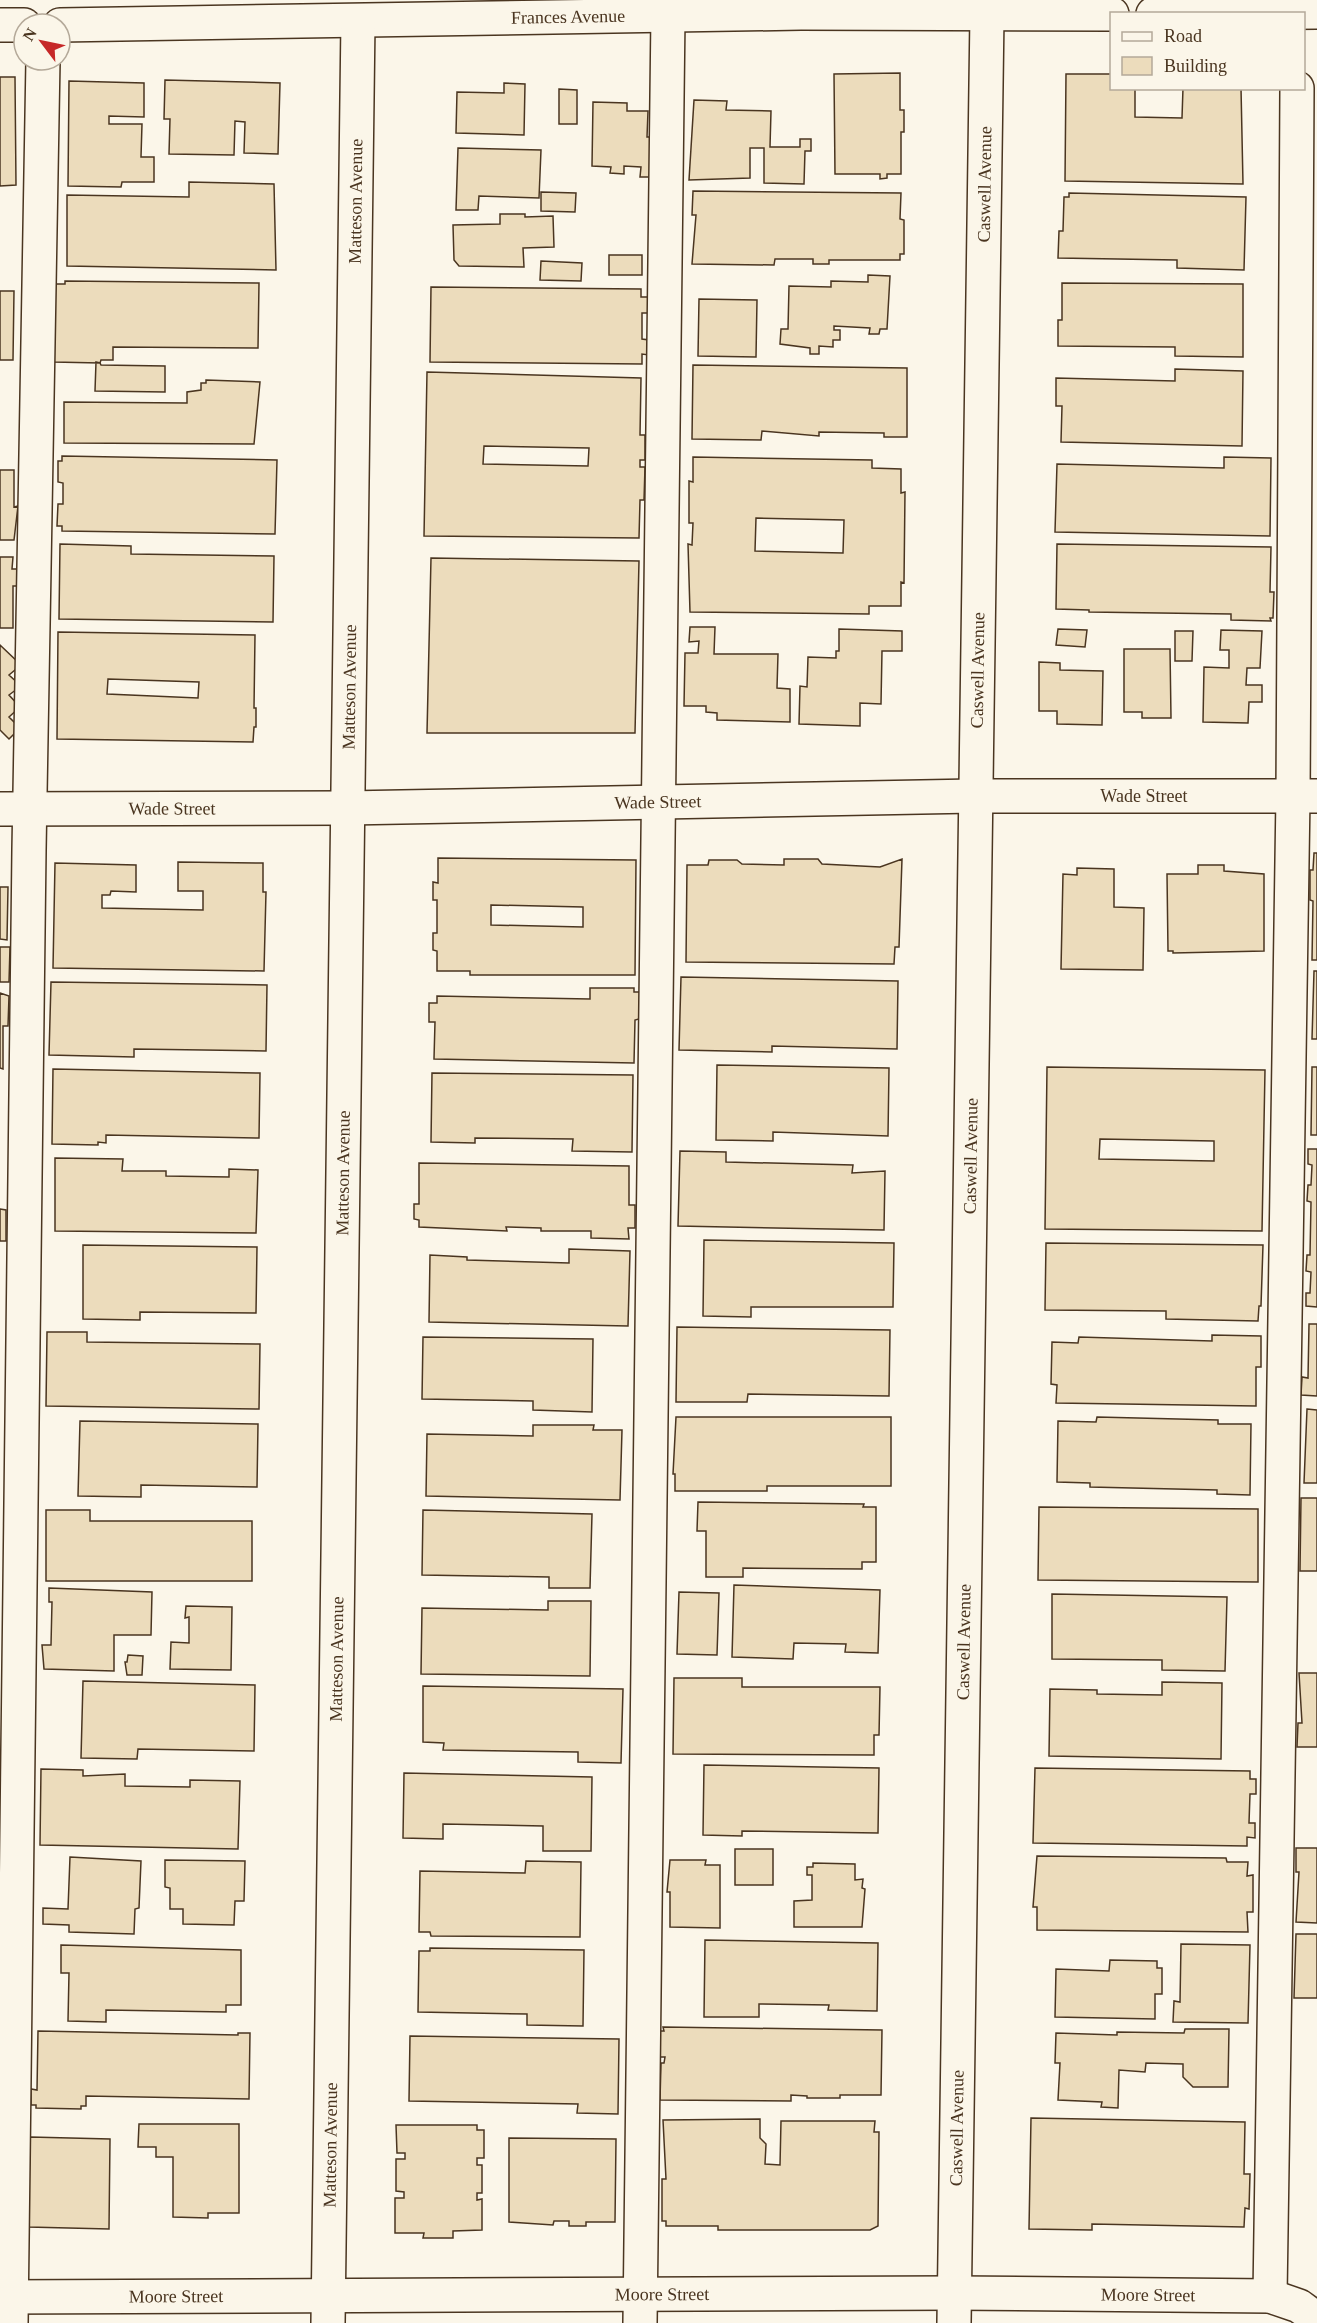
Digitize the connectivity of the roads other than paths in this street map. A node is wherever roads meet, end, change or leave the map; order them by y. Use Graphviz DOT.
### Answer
graph roads {
  1 [pos="795,7"];
  2 [pos="997,7"];
  3 [pos="223,12"];
  4 [pos="1110,14"];
  5 [pos="668,15"];
  6 [pos="358,21"];
  7 [pos="72,24"];
  8 [pos="43,72"];
  9 [pos="1297,90"];
  10 [pos="974,796"];
  11 [pos="1305,796"];
  12 [pos="660,803"];
  13 [pos="15,808"];
  14 [pos="346,808"];
  15 [pos="1270,2295"];
  16 [pos="8,2306"];
  17 [pos="954,2308"];
  18 [pos="328,2309"];
  19 [pos="641,2309"];
  20 [pos="1317,2319"];
  1 -- 2 [label="street, Frances Avenue"];
  1 -- 5 [label="street, Frances Avenue"];
  2 -- 4 [label="street, Frances Avenue"];
  2 -- 10 [label="street, Caswell Avenue"];
  3 -- 6 [label="street, Frances Avenue"];
  3 -- 7 [label="street, Frances Avenue"];
  5 -- 6 [label="street, Frances Avenue"];
  5 -- 12 [label="street"];
  6 -- 14 [label="street, Matteson Avenue"];
  8 -- 13 [label="street"];
  9 -- 11 [label="street"];
  10 -- 11 [label="street, Wade Street"];
  10 -- 12 [label="street, Wade Street"];
  10 -- 17 [label="street, Caswell Avenue"];
  11 -- 15 [label="street"];
  12 -- 14 [label="street, Wade Street"];
  12 -- 19 [label="street"];
  13 -- 14 [label="street, Wade Street"];
  13 -- 16 [label="street"];
  14 -- 18 [label="street, Matteson Avenue"];
  15 -- 17 [label="street, Moore Street"];
  15 -- 20 [label="street, Moore Street"];
  16 -- 18 [label="street, Moore Street"];
  17 -- 19 [label="street, Moore Street"];
  18 -- 19 [label="street, Moore Street"];
}
